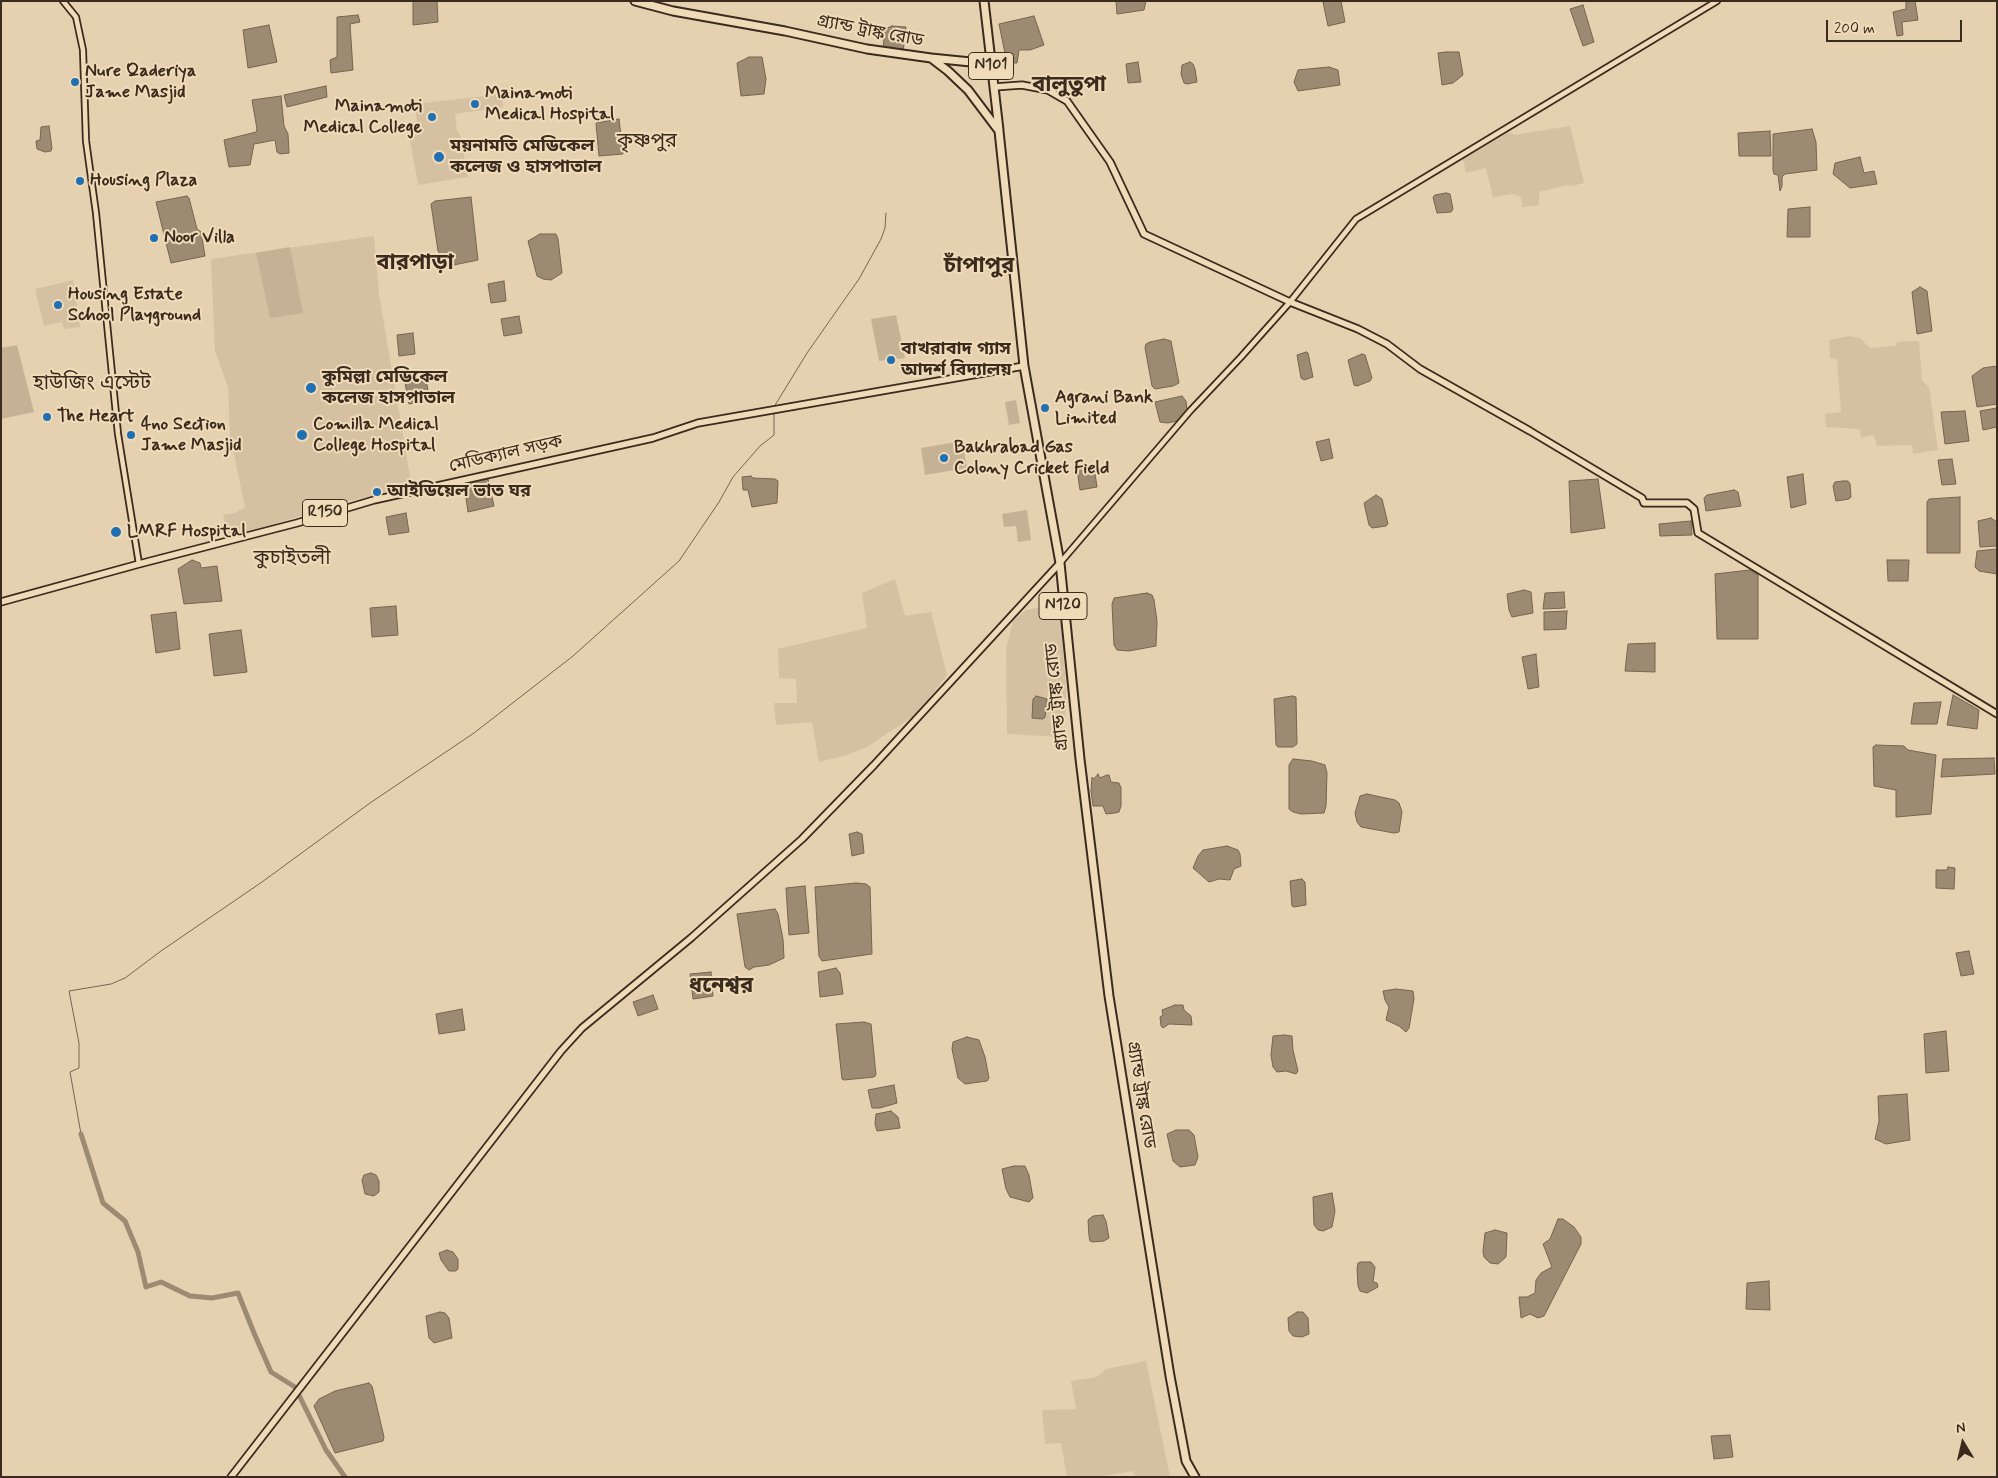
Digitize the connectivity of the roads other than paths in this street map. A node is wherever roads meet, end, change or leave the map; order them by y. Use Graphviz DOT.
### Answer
graph roads {
  1 [pos="64,1"];
  2 [pos="635,1"];
  3 [pos="984,1"];
  4 [pos="1717,1"];
  5 [pos="931,58"];
  6 [pos="991,64"];
  7 [pos="994,87"];
  8 [pos="999,131"];
  9 [pos="1290,302"];
  10 [pos="1024,366"];
  11 [pos="1060,563"];
  12 [pos="139,564"];
  13 [pos="1,602"];
  14 [pos="1997,714"];
  15 [pos="231,1477"];
  16 [pos="1195,1477"];
  1 -- 12 [label="street"];
  2 -- 5 [label="highway, গ্র্যান্ড ট্রাঙ্ক রোড"];
  3 -- 6 [label="highway, N101"];
  4 -- 9 [label="street"];
  5 -- 6 [label="highway, N101"];
  5 -- 8 [label="highway, গ্র্যান্ড ট্রাঙ্ক রোড"];
  6 -- 7 [label="highway, N101"];
  7 -- 8 [label="highway, N101"];
  7 -- 9 [label="main road"];
  8 -- 10 [label="highway, গ্র্যান্ড ট্রাঙ্ক রোড / N120"];
  9 -- 11 [label="street"];
  9 -- 14 [label="main road"];
  10 -- 11 [label="highway, গ্র্যান্ড ট্রাঙ্ক রোড / N120"];
  10 -- 12 [label="main road, মেডিক্যাল সড়ক / R150"];
  11 -- 15 [label="main road"];
  11 -- 16 [label="highway, গ্র্যান্ড ট্রাঙ্ক রোড / N120"];
  12 -- 13 [label="main road, মেডিক্যাল সড়ক / R150"];
}
